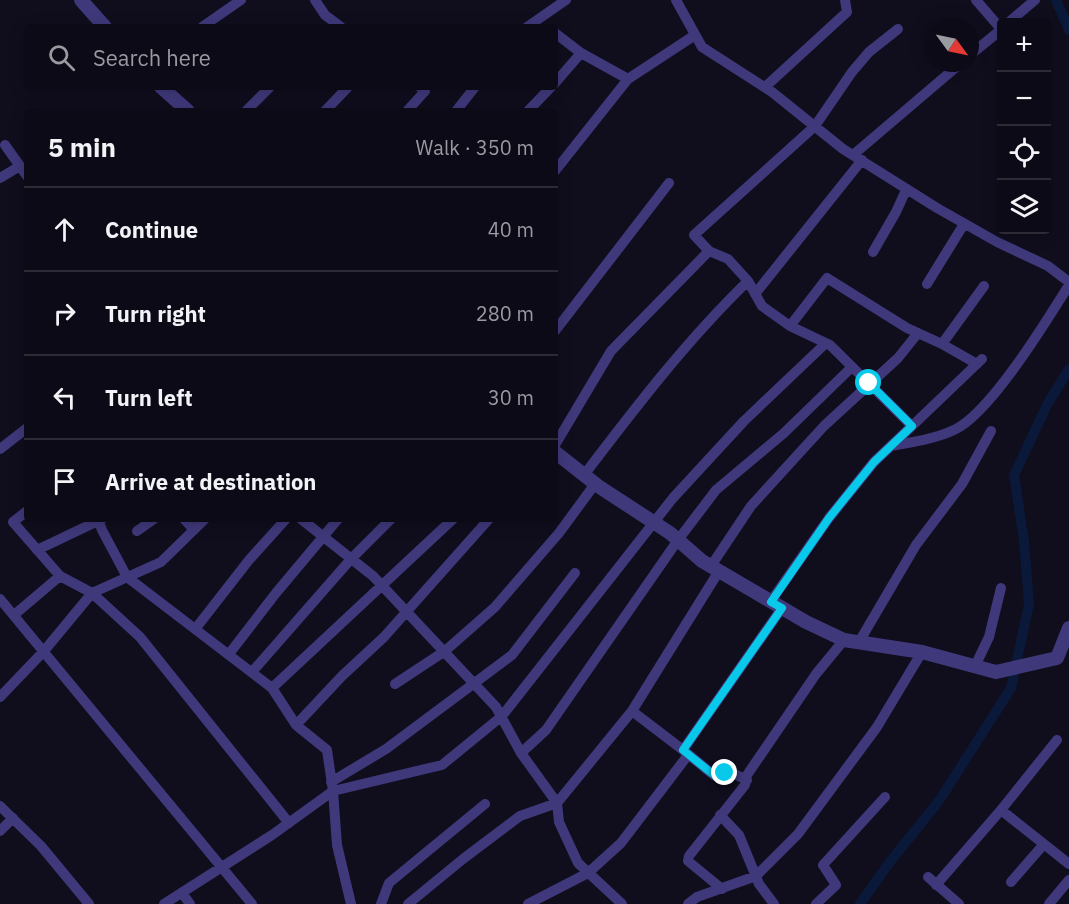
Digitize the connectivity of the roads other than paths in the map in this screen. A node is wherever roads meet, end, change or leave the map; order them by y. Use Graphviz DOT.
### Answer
graph roads {
  1 [pos="81,0"];
  2 [pos="241,0"];
  3 [pos="315,0"];
  4 [pos="566,0"];
  5 [pos="676,0"];
  6 [pos="845,0"];
  7 [pos="976,0"];
  8 [pos="1035,0"];
  9 [pos="1014,18"];
  10 [pos="538,20"];
  11 [pos="102,24"];
  12 [pos="206,24"];
  13 [pos="333,24"];
  14 [pos="532,24"];
  15 [pos="544,24"];
  16 [pos="997,24"];
  17 [pos="898,29"];
  18 [pos="997,32"];
  19 [pos="558,35"];
  20 [pos="696,36"];
  21 [pos="979,48"];
  22 [pos="581,53"];
  23 [pos="951,72"];
  24 [pos="628,79"];
  25 [pos="558,80"];
  26 [pos="765,87"];
  27 [pos="164,90"];
  28 [pos="267,90"];
  29 [pos="345,90"];
  30 [pos="424,90"];
  31 [pos="474,90"];
  32 [pos="548,90"];
  33 [pos="185,108"];
  34 [pos="249,108"];
  35 [pos="329,108"];
  36 [pos="410,108"];
  37 [pos="458,108"];
  38 [pos="531,108"];
  39 [pos="815,126"];
  40 [pos="5,145"];
  41 [pos="858,158"];
  42 [pos="20,166"];
  43 [pos="558,167"];
  44 [pos="24,172"];
  45 [pos="0,178"];
  46 [pos="669,183"];
  47 [pos="906,190"];
  48 [pos="964,224"];
  49 [pos="710,251"];
  50 [pos="873,252"];
  51 [pos="748,281"];
  52 [pos="1069,283"];
  53 [pos="927,284"];
  54 [pos="984,286"];
  55 [pos="755,294"];
  56 [pos="790,326"];
  57 [pos="558,327"];
  58 [pos="918,333"];
  59 [pos="826,343"];
  60 [pos="942,344"];
  61 [pos="852,367"];
  62 [pos="869,383"];
  63 [pos="912,426"];
  64 [pos="24,430"];
  65 [pos="991,431"];
  66 [pos="558,439"];
  67 [pos="891,446"];
  68 [pos="0,448"];
  69 [pos="558,454"];
  70 [pos="590,480"];
  71 [pos="24,514"];
  72 [pos="95,522"];
  73 [pos="100,522"];
  74 [pos="149,522"];
  75 [pos="187,522"];
  76 [pos="202,522"];
  77 [pos="283,522"];
  78 [pos="304,522"];
  79 [pos="336,522"];
  80 [pos="388,522"];
  81 [pos="450,522"];
  82 [pos="486,522"];
  83 [pos="653,522"];
  84 [pos="194,530"];
  85 [pos="137,531"];
  86 [pos="322,537"];
  87 [pos="678,540"];
  88 [pos="37,550"];
  89 [pos="351,559"];
  90 [pos="715,568"];
  91 [pos="576,573"];
  92 [pos="60,576"];
  93 [pos="127,577"];
  94 [pos="382,585"];
  95 [pos="1001,588"];
  96 [pos="92,593"];
  97 [pos="0,599"];
  98 [pos="777,605"];
  99 [pos="406,611"];
  100 [pos="14,615"];
  101 [pos="196,628"];
  102 [pos="1069,628"];
  103 [pos="844,640"];
  104 [pos="859,642"];
  105 [pos="44,651"];
  106 [pos="445,651"];
  107 [pos="922,652"];
  108 [pos="229,654"];
  109 [pos="1063,657"];
  110 [pos="975,666"];
  111 [pos="252,672"];
  112 [pos="475,683"];
  113 [pos="395,684"];
  114 [pos="272,688"];
  115 [pos="0,697"];
  116 [pos="632,711"];
  117 [pos="502,716"];
  118 [pos="296,725"];
  119 [pos="1057,740"];
  120 [pos="521,753"];
  121 [pos="686,753"];
  122 [pos="747,780"];
  123 [pos="332,787"];
  124 [pos="885,798"];
  125 [pos="557,803"];
  126 [pos="485,804"];
  127 [pos="0,806"];
  128 [pos="1001,810"];
  129 [pos="720,815"];
  130 [pos="13,818"];
  131 [pos="289,823"];
  132 [pos="0,831"];
  133 [pos="1044,844"];
  134 [pos="1069,864"];
  135 [pos="222,867"];
  136 [pos="588,873"];
  137 [pos="756,876"];
  138 [pos="1069,880"];
  139 [pos="1011,882"];
  140 [pos="722,889"];
  141 [pos="182,893"];
  142 [pos="89,904"];
  143 [pos="164,904"];
  144 [pos="190,904"];
  145 [pos="252,904"];
  146 [pos="351,904"];
  147 [pos="381,904"];
  148 [pos="408,904"];
  149 [pos="528,904"];
  150 [pos="622,904"];
  151 [pos="688,904"];
  152 [pos="774,904"];
  153 [pos="816,904"];
  154 [pos="959,904"];
  155 [pos="1049,904"];
  1 -- 11 [label="street"];
  2 -- 12 [label="street"];
  3 -- 13 [label="street"];
  4 -- 10 [label="street"];
  5 -- 20 [label="street"];
  6 -- 26 [label="street"];
  7 -- 16 [label="street"];
  8 -- 9 [label="street"];
  10 -- 14 [label="street"];
  10 -- 15 [label="street"];
  17 -- 39 [label="street"];
  18 -- 21 [label="street"];
  19 -- 22 [label="street"];
  20 -- 24 [label="street"];
  20 -- 26 [label="street"];
  22 -- 24 [label="street"];
  22 -- 25 [label="street"];
  23 -- 41 [label="street"];
  24 -- 43 [label="street"];
  26 -- 39 [label="street"];
  27 -- 33 [label="street"];
  28 -- 34 [label="street"];
  29 -- 35 [label="street"];
  30 -- 36 [label="street"];
  31 -- 37 [label="street"];
  32 -- 38 [label="street"];
  39 -- 41 [label="street"];
  39 -- 49 [label="street"];
  40 -- 42 [label="street"];
  41 -- 47 [label="street"];
  41 -- 55 [label="street"];
  42 -- 44 [label="street"];
  42 -- 45 [label="street"];
  46 -- 57 [label="street"];
  47 -- 48 [label="street"];
  47 -- 50 [label="street"];
  48 -- 52 [label="street"];
  48 -- 53 [label="street"];
  49 -- 51 [label="street"];
  49 -- 66 [label="street"];
  51 -- 55 [label="street"];
  51 -- 70 [label="street"];
  52 -- 67 [label="street"];
  54 -- 60 [label="street"];
  55 -- 56 [label="street"];
  56 -- 58 [label="street"];
  56 -- 59 [label="street"];
  58 -- 60 [label="street"];
  58 -- 62 [label="street"];
  59 -- 61 [label="street"];
  59 -- 83 [label="street"];
  60 -- 63 [label="street"];
  61 -- 62 [label="street"];
  61 -- 87 [label="street"];
  62 -- 63 [label="street"];
  62 -- 90 [label="street"];
  63 -- 67 [label="street"];
  64 -- 68 [label="street"];
  65 -- 104 [label="street"];
  67 -- 98 [label="street"];
  69 -- 70 [label="street"];
  70 -- 83 [label="street"];
  70 -- 106 [label="street"];
  71 -- 88 [label="street"];
  72 -- 88 [label="street"];
  73 -- 93 [label="street"];
  74 -- 85 [label="street"];
  75 -- 84 [label="street"];
  76 -- 84 [label="street"];
  77 -- 101 [label="street"];
  78 -- 86 [label="street"];
  79 -- 86 [label="street"];
  80 -- 89 [label="street"];
  81 -- 94 [label="street"];
  82 -- 99 [label="street"];
  83 -- 87 [label="street"];
  83 -- 117 [label="street"];
  84 -- 93 [label="street"];
  86 -- 89 [label="street"];
  86 -- 108 [label="street"];
  87 -- 90 [label="street"];
  87 -- 120 [label="street"];
  88 -- 92 [label="street"];
  89 -- 94 [label="street"];
  89 -- 111 [label="street"];
  90 -- 98 [label="street"];
  90 -- 116 [label="street"];
  91 -- 112 [label="street"];
  92 -- 96 [label="street"];
  92 -- 100 [label="street"];
  93 -- 96 [label="street"];
  93 -- 101 [label="street"];
  94 -- 99 [label="street"];
  94 -- 114 [label="street"];
  95 -- 110 [label="street"];
  96 -- 105 [label="street"];
  96 -- 131 [label="street"];
  97 -- 100 [label="street"];
  98 -- 103 [label="street"];
  98 -- 121 [label="street"];
  99 -- 106 [label="street"];
  99 -- 118 [label="street"];
  100 -- 105 [label="street"];
  101 -- 108 [label="street"];
  102 -- 109 [label="street"];
  103 -- 104 [label="street"];
  103 -- 122 [label="street"];
  104 -- 107 [label="street"];
  105 -- 115 [label="street"];
  105 -- 135 [label="street"];
  106 -- 112 [label="street"];
  106 -- 113 [label="street"];
  107 -- 110 [label="street"];
  107 -- 137 [label="street"];
  108 -- 111 [label="street"];
  109 -- 110 [label="street"];
  111 -- 114 [label="street"];
  112 -- 117 [label="street"];
  112 -- 123 [label="street"];
  114 -- 118 [label="street"];
  116 -- 121 [label="street"];
  116 -- 125 [label="street"];
  117 -- 120 [label="street"];
  117 -- 123 [label="street"];
  118 -- 123 [label="street"];
  119 -- 128 [label="street"];
  120 -- 125 [label="street"];
  121 -- 122 [label="street"];
  121 -- 136 [label="street"];
  122 -- 129 [label="street"];
  123 -- 131 [label="street"];
  123 -- 146 [label="street"];
  124 -- 153 [label="street"];
  125 -- 136 [label="street"];
  125 -- 148 [label="street"];
  126 -- 147 [label="street"];
  127 -- 130 [label="street"];
  128 -- 133 [label="street"];
  128 -- 154 [label="street"];
  129 -- 137 [label="street"];
  129 -- 140 [label="street"];
  130 -- 132 [label="street"];
  130 -- 142 [label="street"];
  131 -- 135 [label="street"];
  133 -- 134 [label="street"];
  133 -- 139 [label="street"];
  135 -- 141 [label="street"];
  135 -- 145 [label="street"];
  136 -- 149 [label="street"];
  136 -- 150 [label="street"];
  137 -- 140 [label="street"];
  137 -- 152 [label="street"];
  138 -- 155 [label="street"];
  140 -- 151 [label="street"];
  141 -- 143 [label="street"];
  141 -- 144 [label="street"];
}
